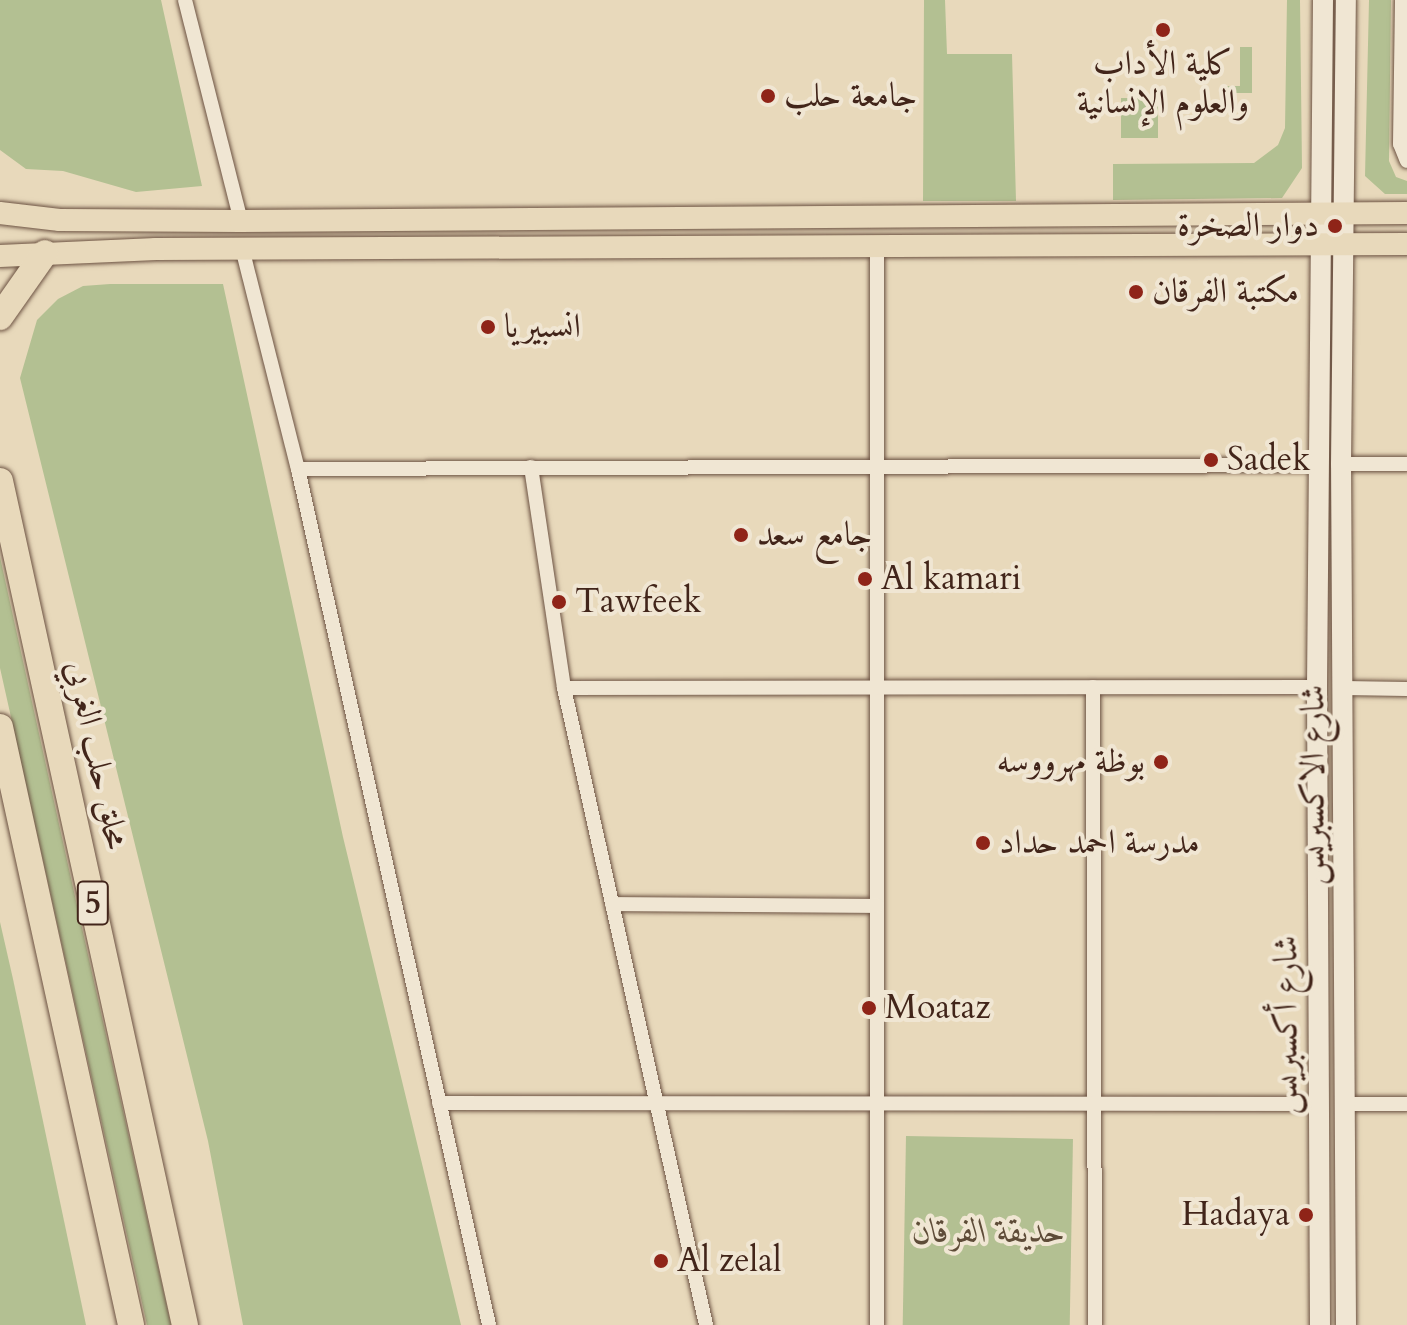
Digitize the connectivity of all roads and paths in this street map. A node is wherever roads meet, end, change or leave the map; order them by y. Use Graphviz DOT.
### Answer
graph roads {
  1 [pos="185,0"];
  2 [pos="1323,0"];
  3 [pos="1346,0"];
  4 [pos="1402,0"];
  5 [pos="1407,161"];
  6 [pos="0,213"];
  7 [pos="1407,213"];
  8 [pos="1321,214"];
  9 [pos="1345,214"];
  10 [pos="241,221"];
  11 [pos="1407,244"];
  12 [pos="1345,245"];
  13 [pos="1321,246"];
  14 [pos="877,248"];
  15 [pos="243,252"];
  16 [pos="45,253"];
  17 [pos="0,256"];
  18 [pos="0,317"];
  19 [pos="1341,464"];
  20 [pos="1407,464"];
  21 [pos="1318,465"];
  22 [pos="877,466"];
  23 [pos="531,467"];
  24 [pos="298,469"];
  25 [pos="0,481"];
  26 [pos="1093,687"];
  27 [pos="1317,687"];
  28 [pos="564,688"];
  29 [pos="877,688"];
  30 [pos="1344,688"];
  31 [pos="1407,689"];
  32 [pos="0,727"];
  33 [pos="612,904"];
  34 [pos="877,906"];
  35 [pos="439,1103"];
  36 [pos="658,1103"];
  37 [pos="877,1104"];
  38 [pos="1093,1104"];
  39 [pos="1319,1104"];
  40 [pos="1346,1104"];
  41 [pos="1407,1104"];
  42 [pos="131,1325"];
  43 [pos="185,1325"];
  44 [pos="489,1325"];
  45 [pos="706,1325"];
  46 [pos="877,1325"];
  47 [pos="1095,1325"];
  48 [pos="1320,1325"];
  49 [pos="1346,1325"];
  1 -- 10 [label="street"];
  2 -- 8 [label="street, شارع أكسبريس"];
  3 -- 9 [label="street, شارع الاكسبريس"];
  4 -- 5 [label="street"];
  6 -- 10 [label="main road"];
  7 -- 9 [label="main road"];
  8 -- 9 [label="main road"];
  8 -- 10 [label="main road"];
  8 -- 13 [label="street, شارع أكسبريس"];
  9 -- 12 [label="street, شارع الاكسبريس"];
  11 -- 12 [label="main road"];
  12 -- 13 [label="main road"];
  12 -- 19 [label="street, شارع الاكسبريس"];
  13 -- 14 [label="main road"];
  13 -- 21 [label="street, شارع أكسبريس"];
  14 -- 15 [label="main road"];
  14 -- 22 [label="street"];
  15 -- 16 [label="main road"];
  15 -- 24 [label="street"];
  16 -- 17 [label="main road"];
  16 -- 18 [label="highway"];
  19 -- 20 [label="street"];
  19 -- 30 [label="street, شارع الاكسبريس"];
  21 -- 22 [label="street"];
  21 -- 27 [label="street, شارع أكسبريس"];
  22 -- 23 [label="street"];
  22 -- 29 [label="street"];
  23 -- 24 [label="street"];
  23 -- 28 [label="street"];
  24 -- 35 [label="street"];
  25 -- 43 [label="highway, محلق حلب الغربي / 5"];
  26 -- 27 [label="street"];
  26 -- 29 [label="street"];
  26 -- 38 [label="street"];
  27 -- 39 [label="street, شارع أكسبريس"];
  28 -- 29 [label="street"];
  28 -- 33 [label="street"];
  29 -- 34 [label="street"];
  30 -- 31 [label="street"];
  30 -- 40 [label="street, شارع الاكسبريس"];
  32 -- 42 [label="highway, 5"];
  33 -- 34 [label="street"];
  33 -- 36 [label="street"];
  34 -- 37 [label="street"];
  35 -- 36 [label="street"];
  35 -- 44 [label="street"];
  36 -- 37 [label="street"];
  36 -- 45 [label="street"];
  37 -- 38 [label="street"];
  37 -- 46 [label="street"];
  38 -- 39 [label="street"];
  38 -- 47 [label="street"];
  39 -- 48 [label="street, شارع أكسبريس"];
  40 -- 41 [label="street"];
  40 -- 49 [label="street, شارع الاكسبريس"];
}
